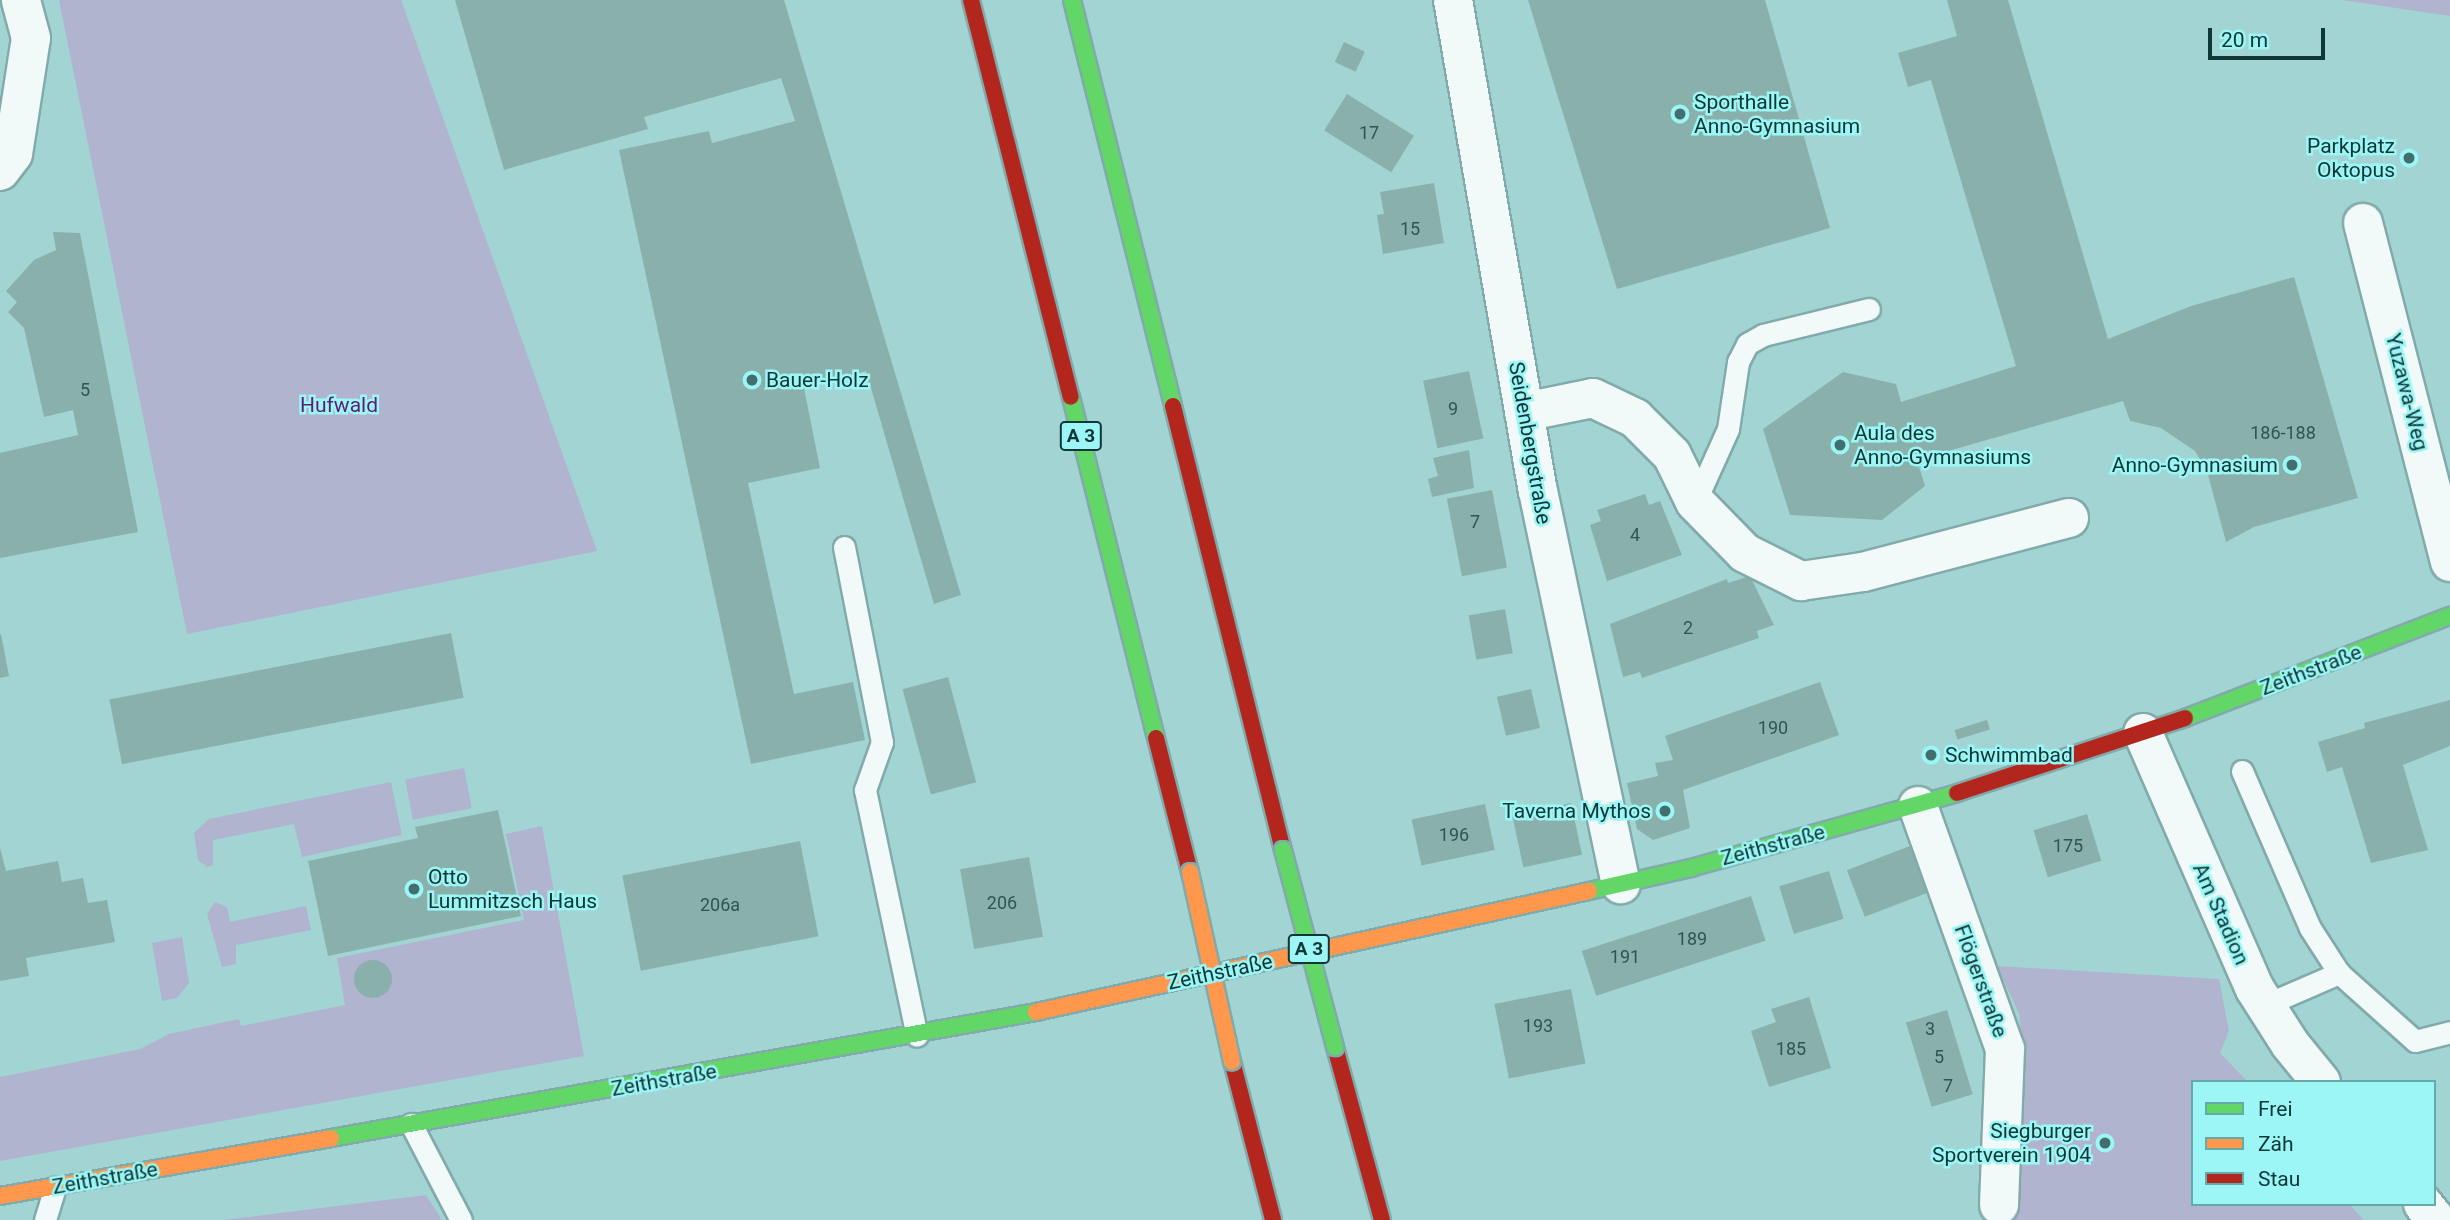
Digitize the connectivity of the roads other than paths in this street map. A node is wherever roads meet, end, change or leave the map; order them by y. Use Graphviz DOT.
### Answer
graph roads {
  1 [pos="21,0"];
  2 [pos="971,0"];
  3 [pos="1072,0"];
  4 [pos="1453,0"];
  5 [pos="0,171"];
  6 [pos="2363,223"];
  7 [pos="1868,309"];
  8 [pos="1524,412"];
  9 [pos="1695,502"];
  10 [pos="2068,518"];
  11 [pos="844,547"];
  12 [pos="2450,562"];
  13 [pos="2445,618"];
  14 [pos="2450,642"];
  15 [pos="2143,733"];
  16 [pos="2242,771"];
  17 [pos="1918,806"];
  18 [pos="1621,884"];
  19 [pos="2339,973"];
  20 [pos="2265,1005"];
  21 [pos="2450,1032"];
  22 [pos="917,1036"];
  23 [pos="2320,1080"];
  24 [pos="411,1124"];
  25 [pos="1368,1165"];
  26 [pos="55,1187"];
  27 [pos="0,1196"];
  28 [pos="1999,1205"];
  29 [pos="2425,1206"];
  30 [pos="45,1220"];
  31 [pos="461,1220"];
  32 [pos="1273,1220"];
  33 [pos="1382,1220"];
  34 [pos="1392,1220"];
  35 [pos="2436,1220"];
  1 -- 5 [label="street"];
  2 -- 32 [label="main road, A 3, bridge"];
  3 -- 25 [label="main road, A 3, bridge"];
  4 -- 8 [label="street, Seidenbergstraße"];
  6 -- 12 [label="street, Yuzawa-Weg"];
  7 -- 9 [label="lane"];
  8 -- 9 [label="street"];
  8 -- 18 [label="street, Seidenbergstraße"];
  9 -- 10 [label="street"];
  11 -- 22 [label="lane"];
  13 -- 14 [label="lane"];
  13 -- 15 [label="main road, Zeithstraße"];
  15 -- 17 [label="main road, Zeithstraße"];
  15 -- 20 [label="street, Am Stadion"];
  16 -- 19 [label="lane"];
  17 -- 18 [label="main road, Zeithstraße"];
  17 -- 28 [label="street, Flögerstraße"];
  18 -- 22 [label="main road, Zeithstraße"];
  19 -- 20 [label="lane"];
  19 -- 21 [label="lane"];
  20 -- 23 [label="street, Am Stadion"];
  22 -- 24 [label="main road, Zeithstraße"];
  24 -- 26 [label="main road, Zeithstraße"];
  24 -- 31 [label="lane"];
  25 -- 33 [label="main road, A 3"];
  25 -- 34 [label="main road"];
  26 -- 27 [label="main road, Zeithstraße"];
  26 -- 30 [label="lane"];
  29 -- 35 [label="street"];
}
